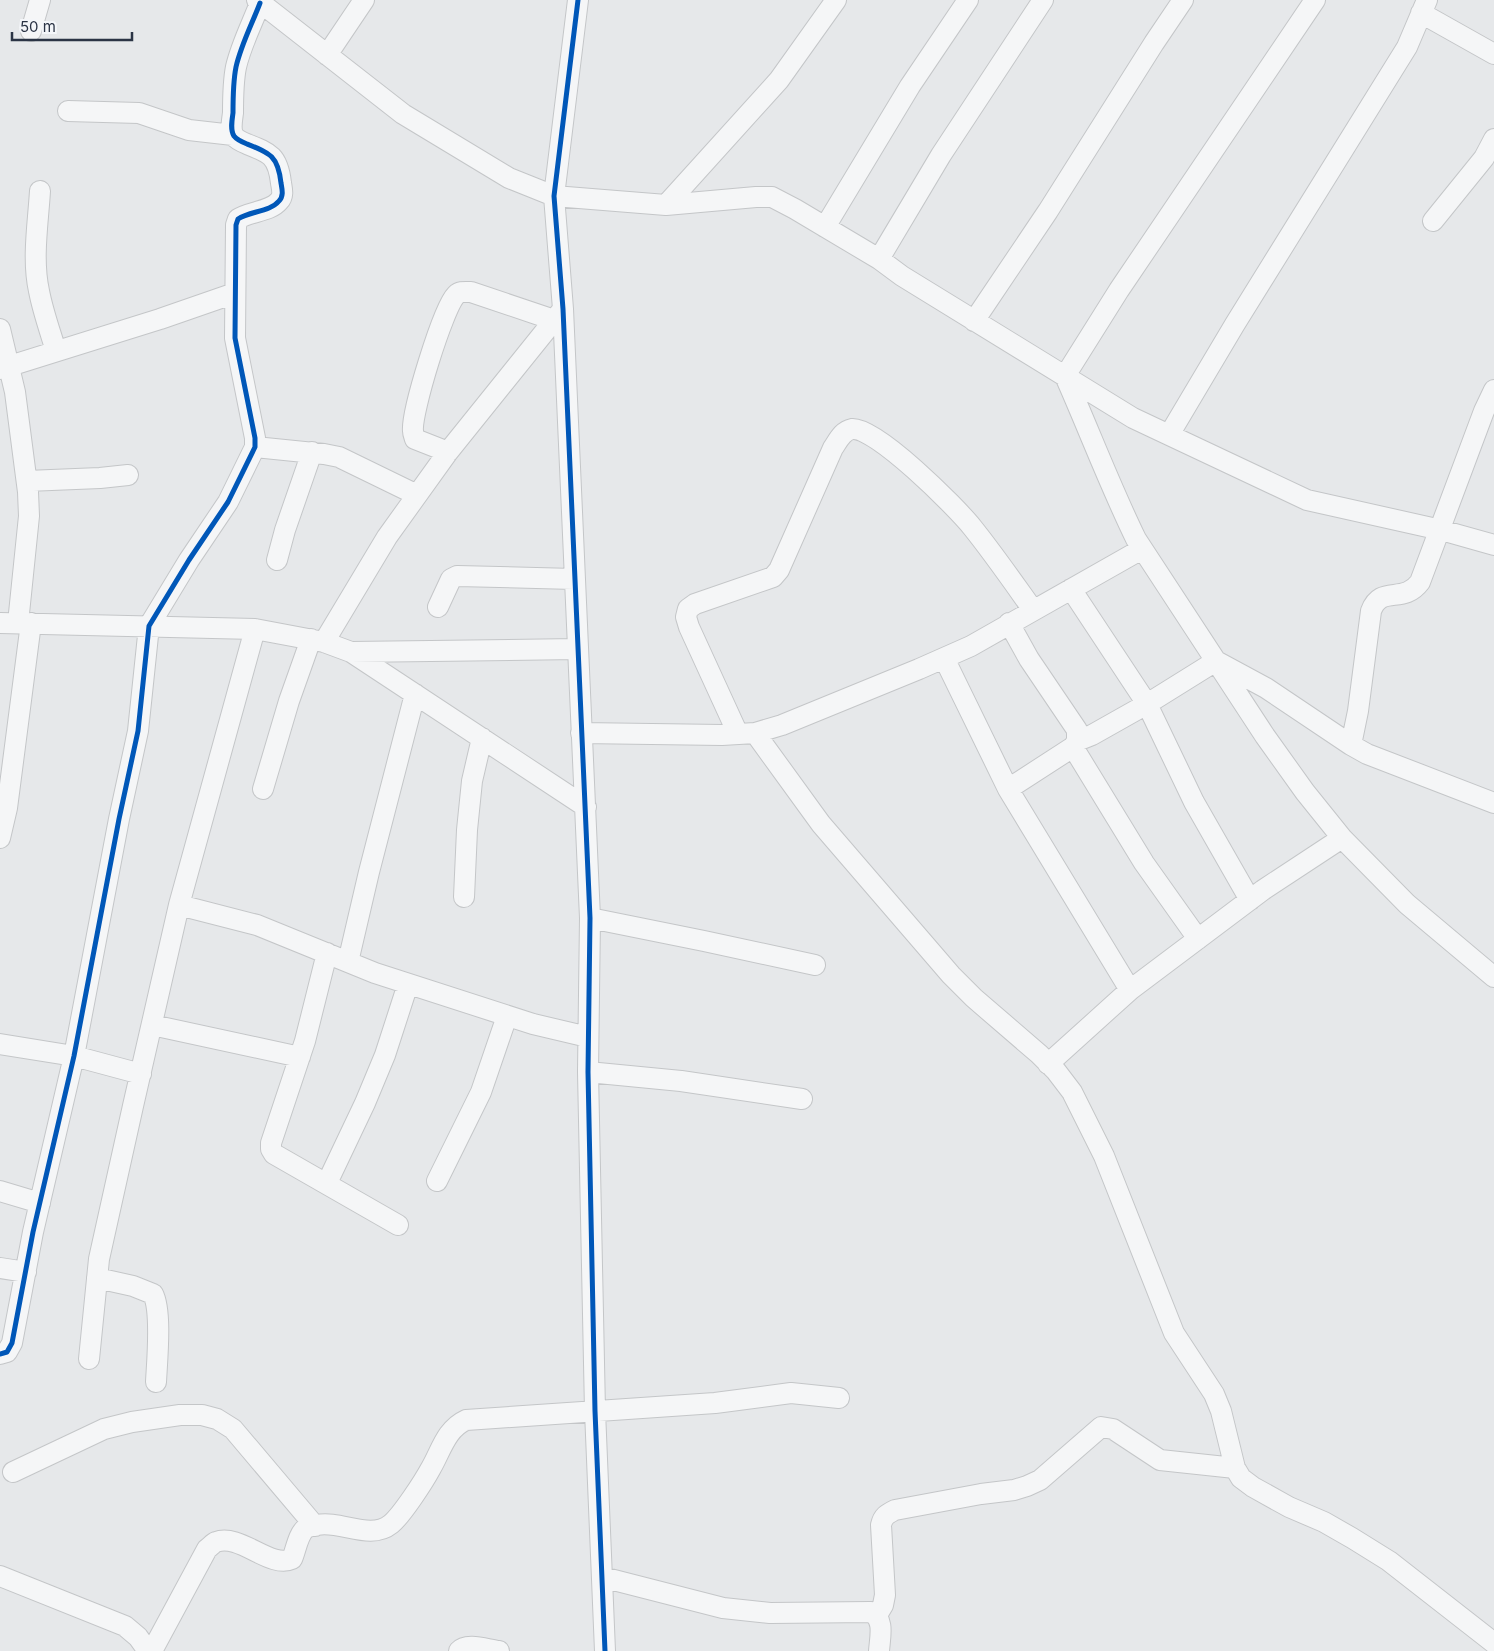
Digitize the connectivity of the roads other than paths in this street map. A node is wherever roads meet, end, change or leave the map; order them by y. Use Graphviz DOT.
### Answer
graph roads {
  1 [pos="40,0"];
  2 [pos="364,0"];
  3 [pos="836,0"];
  4 [pos="968,0"];
  5 [pos="1043,0"];
  6 [pos="1183,0"];
  7 [pos="1315,0"];
  8 [pos="259,2"];
  9 [pos="572,2"];
  10 [pos="1424,7"];
  11 [pos="32,31"];
  12 [pos="1494,54"];
  13 [pos="327,55"];
  14 [pos="68,111"];
  15 [pos="233,135"];
  16 [pos="1494,140"];
  17 [pos="40,191"];
  18 [pos="554,196"];
  19 [pos="666,205"];
  20 [pos="1433,221"];
  21 [pos="825,227"];
  22 [pos="879,259"];
  23 [pos="235,294"];
  24 [pos="559,314"];
  25 [pos="974,321"];
  26 [pos="0,329"];
  27 [pos="56,351"];
  28 [pos="5,367"];
  29 [pos="1065,376"];
  30 [pos="1494,390"];
  31 [pos="1169,435"];
  32 [pos="255,447"];
  33 [pos="312,452"];
  34 [pos="448,452"];
  35 [pos="128,475"];
  36 [pos="27,481"];
  37 [pos="417,495"];
  38 [pos="1441,530"];
  39 [pos="1494,545"];
  40 [pos="1142,549"];
  41 [pos="277,560"];
  42 [pos="574,579"];
  43 [pos="1071,589"];
  44 [pos="438,607"];
  45 [pos="1033,610"];
  46 [pos="16,623"];
  47 [pos="1009,623"];
  48 [pos="149,626"];
  49 [pos="255,629"];
  50 [pos="318,641"];
  51 [pos="577,649"];
  52 [pos="351,652"];
  53 [pos="944,658"];
  54 [pos="1216,662"];
  55 [pos="415,694"];
  56 [pos="1147,704"];
  57 [pos="746,733"];
  58 [pos="581,734"];
  59 [pos="482,738"];
  60 [pos="1075,744"];
  61 [pos="1351,745"];
  62 [pos="263,789"];
  63 [pos="1008,789"];
  64 [pos="1494,803"];
  65 [pos="586,806"];
  66 [pos="0,838"];
  67 [pos="1342,838"];
  68 [pos="464,897"];
  69 [pos="1250,900"];
  70 [pos="179,904"];
  71 [pos="590,918"];
  72 [pos="1198,939"];
  73 [pos="327,953"];
  74 [pos="348,962"];
  75 [pos="815,965"];
  76 [pos="1494,977"];
  77 [pos="408,984"];
  78 [pos="1130,990"];
  79 [pos="507,1016"];
  80 [pos="152,1025"];
  81 [pos="588,1037"];
  82 [pos="0,1044"];
  83 [pos="74,1056"];
  84 [pos="300,1056"];
  85 [pos="1048,1064"];
  86 [pos="588,1072"];
  87 [pos="141,1074"];
  88 [pos="802,1099"];
  89 [pos="438,1181"];
  90 [pos="327,1183"];
  91 [pos="0,1191"];
  92 [pos="40,1203"];
  93 [pos="398,1225"];
  94 [pos="0,1268"];
  95 [pos="26,1272"];
  96 [pos="97,1278"];
  97 [pos="0,1354"];
  98 [pos="89,1360"];
  99 [pos="156,1382"];
  100 [pos="839,1398"];
  101 [pos="595,1411"];
  102 [pos="1235,1468"];
  103 [pos="14,1472"];
  104 [pos="315,1526"];
  105 [pos="0,1576"];
  106 [pos="602,1577"];
  107 [pos="876,1615"];
  108 [pos="1494,1643"];
  109 [pos="150,1651"];
  110 [pos="459,1651"];
  111 [pos="499,1651"];
  112 [pos="605,1651"];
  113 [pos="879,1651"];
  1 -- 11 [label="street"];
  2 -- 13 [label="street"];
  3 -- 19 [label="street"];
  4 -- 21 [label="street"];
  5 -- 22 [label="street"];
  6 -- 25 [label="street"];
  7 -- 29 [label="street"];
  8 -- 13 [label="street"];
  8 -- 15 [label="street"];
  9 -- 18 [label="street"];
  10 -- 12 [label="street"];
  10 -- 31 [label="street"];
  13 -- 18 [label="street"];
  14 -- 15 [label="street"];
  15 -- 23 [label="street"];
  16 -- 20 [label="street"];
  17 -- 27 [label="street"];
  18 -- 19 [label="street"];
  18 -- 24 [label="street"];
  19 -- 21 [label="street"];
  21 -- 22 [label="street"];
  22 -- 25 [label="street"];
  23 -- 27 [label="street"];
  23 -- 32 [label="street"];
  24 -- 34 [label="street"];
  24 -- 34 [label="street"];
  24 -- 42 [label="street"];
  25 -- 29 [label="street"];
  26 -- 28 [label="street"];
  27 -- 28 [label="street"];
  28 -- 36 [label="street"];
  29 -- 31 [label="street"];
  29 -- 40 [label="street"];
  30 -- 38 [label="street"];
  31 -- 38 [label="street"];
  32 -- 33 [label="street"];
  32 -- 48 [label="street"];
  33 -- 37 [label="street"];
  33 -- 41 [label="street"];
  34 -- 37 [label="street"];
  35 -- 36 [label="street"];
  36 -- 46 [label="street"];
  37 -- 50 [label="street"];
  38 -- 39 [label="street"];
  38 -- 61 [label="street"];
  40 -- 43 [label="street"];
  40 -- 54 [label="street"];
  42 -- 44 [label="street"];
  42 -- 51 [label="street"];
  43 -- 45 [label="street"];
  43 -- 56 [label="street"];
  45 -- 47 [label="street"];
  45 -- 57 [label="street"];
  46 -- 48 [label="street"];
  46 -- 66 [label="street"];
  47 -- 53 [label="street"];
  47 -- 60 [label="street"];
  48 -- 49 [label="street"];
  48 -- 83 [label="street"];
  49 -- 50 [label="street"];
  49 -- 70 [label="street"];
  50 -- 52 [label="street"];
  50 -- 62 [label="street"];
  51 -- 52 [label="street"];
  51 -- 58 [label="street"];
  52 -- 55 [label="street"];
  53 -- 57 [label="street"];
  53 -- 63 [label="street"];
  54 -- 56 [label="street"];
  54 -- 61 [label="street"];
  54 -- 67 [label="street"];
  55 -- 59 [label="street"];
  55 -- 74 [label="street"];
  56 -- 60 [label="street"];
  56 -- 69 [label="street"];
  57 -- 58 [label="street"];
  57 -- 85 [label="street"];
  58 -- 65 [label="street"];
  59 -- 65 [label="street"];
  59 -- 68 [label="street"];
  60 -- 63 [label="street"];
  60 -- 72 [label="street"];
  61 -- 64 [label="street"];
  63 -- 78 [label="street"];
  65 -- 71 [label="street"];
  67 -- 69 [label="street"];
  67 -- 76 [label="street"];
  69 -- 72 [label="street"];
  70 -- 73 [label="street"];
  70 -- 80 [label="street"];
  71 -- 75 [label="street"];
  71 -- 81 [label="street"];
  72 -- 78 [label="street"];
  73 -- 74 [label="street"];
  73 -- 84 [label="street"];
  74 -- 77 [label="street"];
  77 -- 79 [label="street"];
  77 -- 90 [label="street"];
  78 -- 85 [label="street"];
  79 -- 81 [label="street"];
  79 -- 89 [label="street"];
  80 -- 84 [label="street"];
  80 -- 87 [label="street"];
  81 -- 86 [label="street"];
  82 -- 83 [label="street"];
  83 -- 87 [label="street"];
  83 -- 92 [label="street"];
  84 -- 90 [label="street"];
  85 -- 102 [label="street"];
  86 -- 88 [label="street"];
  86 -- 101 [label="street"];
  87 -- 96 [label="street"];
  90 -- 93 [label="street"];
  91 -- 92 [label="street"];
  92 -- 95 [label="street"];
  94 -- 95 [label="street"];
  95 -- 97 [label="street"];
  96 -- 98 [label="street"];
  96 -- 99 [label="street"];
  100 -- 101 [label="street"];
  101 -- 104 [label="street"];
  101 -- 106 [label="street"];
  102 -- 107 [label="street"];
  102 -- 108 [label="street"];
  103 -- 104 [label="street"];
  104 -- 109 [label="street"];
  105 -- 109 [label="street"];
  106 -- 107 [label="street"];
  106 -- 112 [label="street"];
  107 -- 113 [label="street"];
  110 -- 111 [label="street"];
}
